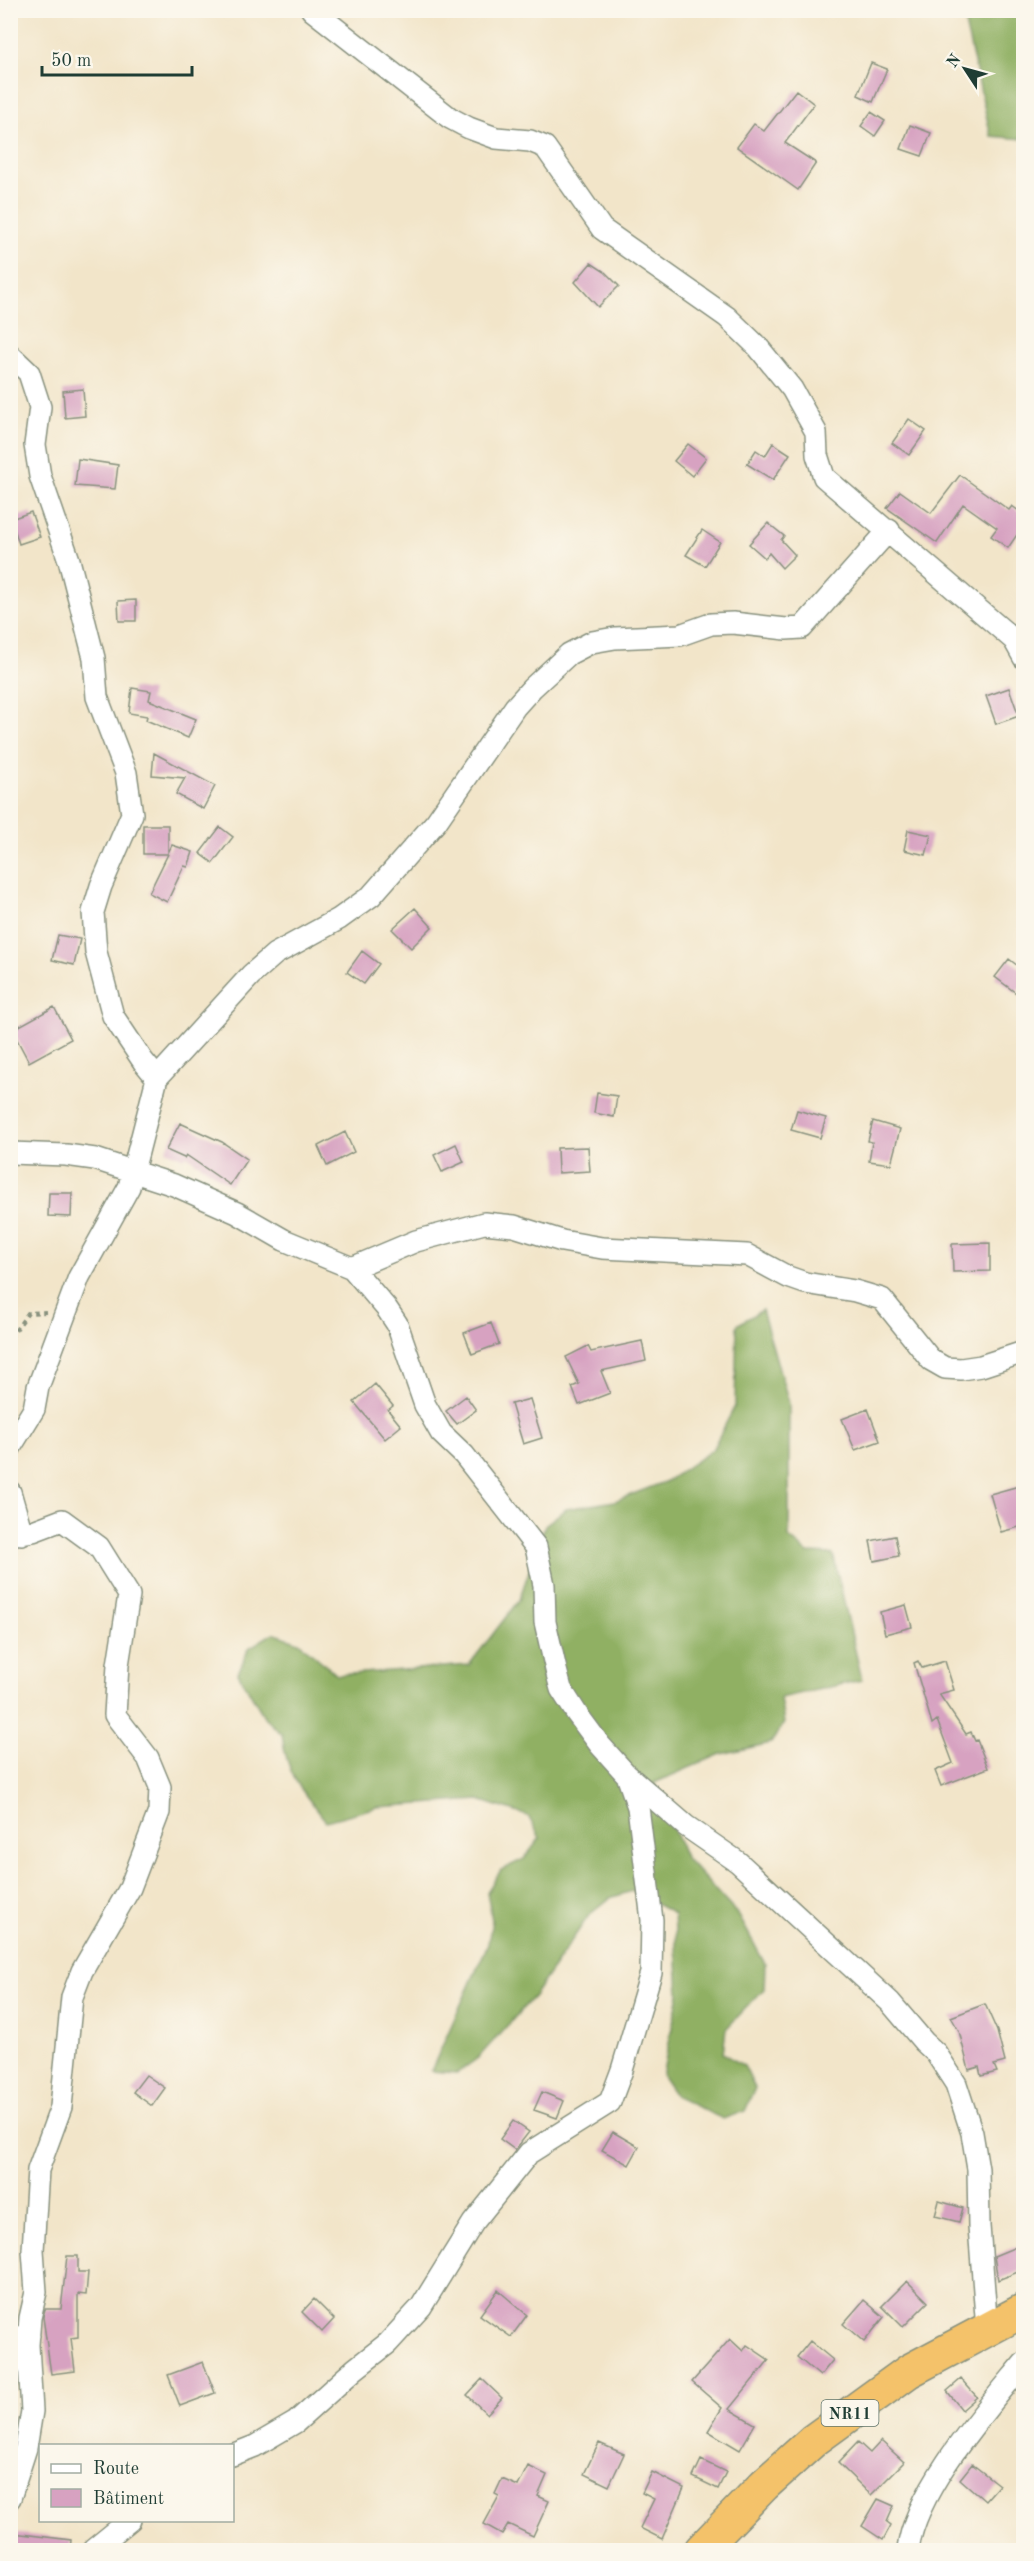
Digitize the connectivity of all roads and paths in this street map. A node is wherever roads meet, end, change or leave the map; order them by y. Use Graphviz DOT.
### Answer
graph roads {
  1 [pos="312,10"];
  2 [pos="10,355"];
  3 [pos="889,530"];
  4 [pos="1023,658"];
  5 [pos="157,1078"];
  6 [pos="10,1153"];
  7 [pos="134,1171"];
  8 [pos="352,1268"];
  9 [pos="65,1310"];
  10 [pos="10,1338"];
  11 [pos="1023,1352"];
  12 [pos="10,1448"];
  13 [pos="10,1492"];
  14 [pos="16,1534"];
  15 [pos="627,1775"];
  16 [pos="1023,2310"];
  17 [pos="987,2330"];
  18 [pos="20,2336"];
  19 [pos="1023,2363"];
  20 [pos="234,2454"];
  21 [pos="10,2498"];
  22 [pos="128,2522"];
  23 [pos="93,2550"];
  24 [pos="701,2550"];
  25 [pos="908,2550"];
  1 -- 3 [label="street"];
  2 -- 5 [label="street"];
  3 -- 4 [label="street"];
  3 -- 5 [label="street"];
  5 -- 7 [label="street"];
  6 -- 7 [label="street"];
  7 -- 8 [label="street"];
  7 -- 9 [label="street"];
  8 -- 11 [label="street"];
  8 -- 15 [label="street"];
  9 -- 10 [label="path"];
  9 -- 12 [label="street"];
  13 -- 14 [label="street"];
  14 -- 18 [label="street"];
  15 -- 17 [label="street"];
  15 -- 20 [label="street"];
  16 -- 17 [label="highway, NR11"];
  17 -- 24 [label="highway, NR11"];
  18 -- 21 [label="street"];
  19 -- 25 [label="street"];
  22 -- 23 [label="street"];
}
